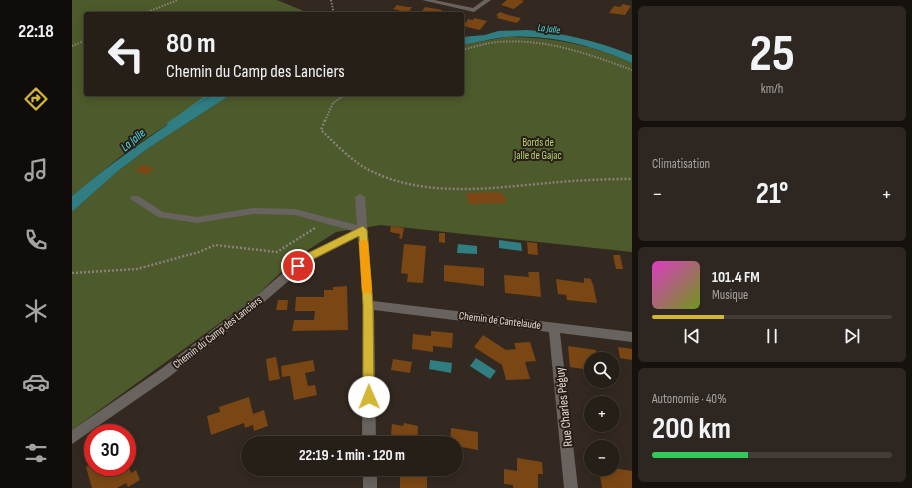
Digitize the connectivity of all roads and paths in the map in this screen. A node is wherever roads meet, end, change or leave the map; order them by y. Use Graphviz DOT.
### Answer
graph roads {
  1 [pos="178,0"];
  2 [pos="331,0"];
  3 [pos="425,0"];
  4 [pos="488,0"];
  5 [pos="147,12"];
  6 [pos="334,12"];
  7 [pos="84,41"];
  8 [pos="72,46"];
  9 [pos="464,50"];
  10 [pos="632,70"];
  11 [pos="343,96"];
  12 [pos="632,179"];
  13 [pos="360,197"];
  14 [pos="135,198"];
  15 [pos="325,221"];
  16 [pos="363,230"];
  17 [pos="72,273"];
  18 [pos="368,305"];
  19 [pos="554,326"];
  20 [pos="632,337"];
  21 [pos="369,436"];
  22 [pos="72,438"];
  23 [pos="370,476"];
  24 [pos="370,488"];
  25 [pos="571,488"];
  1 -- 5 [label="path"];
  2 -- 6 [label="path"];
  3 -- 4 [label="street"];
  7 -- 8 [label="path"];
  9 -- 10 [label="path"];
  11 -- 12 [label="path"];
  13 -- 16 [label="street"];
  14 -- 15 [label="street"];
  15 -- 16 [label="street"];
  15 -- 17 [label="path"];
  16 -- 18 [label="street"];
  16 -- 22 [label="street, Chemin du Camp des Lanciers"];
  18 -- 19 [label="street, Chemin de Cantelaude"];
  18 -- 21 [label="street"];
  19 -- 20 [label="street, Chemin de Cantelaude"];
  19 -- 25 [label="street, Rue Charles Péguy"];
  23 -- 24 [label="street"];
}
